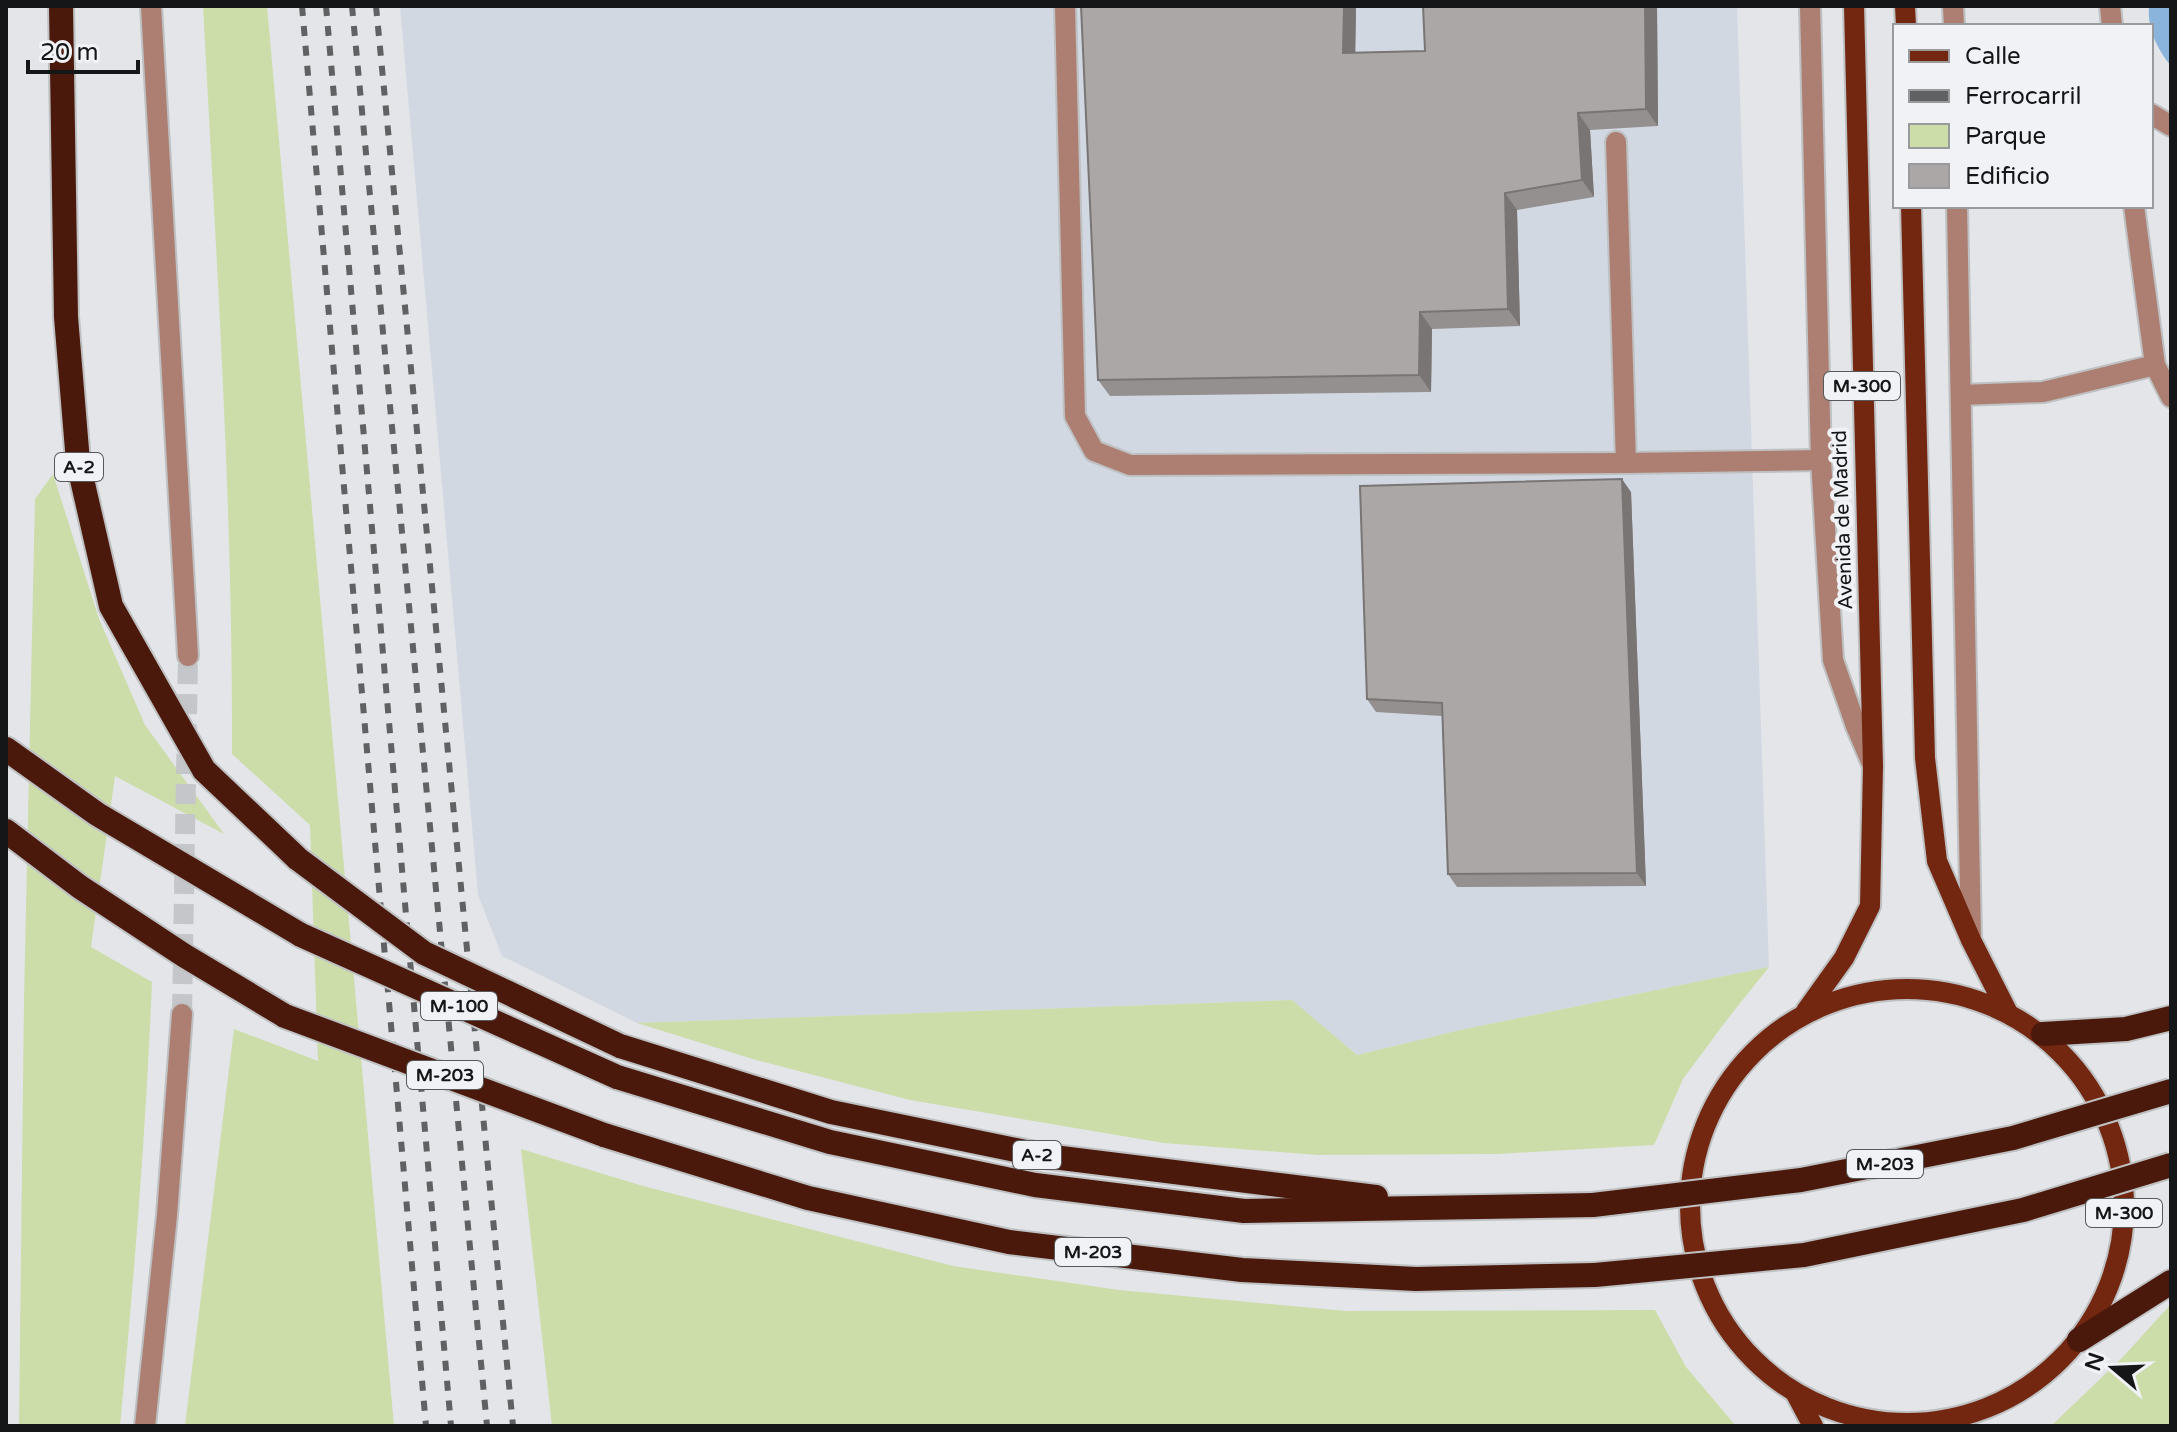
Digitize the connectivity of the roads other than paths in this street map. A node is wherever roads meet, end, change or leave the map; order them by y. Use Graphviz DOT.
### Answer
graph roads {
  1 [pos="61,6"];
  2 [pos="151,6"];
  3 [pos="1065,6"];
  4 [pos="1810,6"];
  5 [pos="1854,6"];
  6 [pos="2153,115"];
  7 [pos="2171,126"];
  8 [pos="1616,142"];
  9 [pos="1911,208"];
  10 [pos="1957,208"];
  11 [pos="2134,208"];
  12 [pos="2155,365"];
  13 [pos="1961,395"];
  14 [pos="2171,397"];
  15 [pos="1821,460"];
  16 [pos="1626,463"];
  17 [pos="188,656"];
  18 [pos="6,749"];
  19 [pos="1873,766"];
  20 [pos="6,831"];
  21 [pos="1971,940"];
  22 [pos="2007,1011"];
  23 [pos="1804,1013"];
  24 [pos="182,1014"];
  25 [pos="2171,1018"];
  26 [pos="2043,1034"];
  27 [pos="617,1077"];
  28 [pos="2171,1091"];
  29 [pos="2171,1165"];
  30 [pos="1466,1208"];
  31 [pos="2171,1282"];
  32 [pos="2079,1340"];
  33 [pos="1796,1394"];
  34 [pos="1994,1406"];
  35 [pos="145,1426"];
  36 [pos="1813,1426"];
  37 [pos="1985,1426"];
  1 -- 30 [label="highway, A-2, bridge"];
  2 -- 17 [label="street"];
  3 -- 16 [label="street"];
  4 -- 15 [label="street"];
  5 -- 19 [label="main road, Avenida de Madrid / M-300"];
  6 -- 7 [label="street"];
  8 -- 16 [label="street"];
  9 -- 21 [label="main road, M-300"];
  10 -- 13 [label="street, M-300"];
  11 -- 12 [label="street"];
  12 -- 13 [label="street"];
  12 -- 14 [label="street"];
  13 -- 21 [label="street, M-300"];
  15 -- 16 [label="street"];
  15 -- 19 [label="street"];
  18 -- 27 [label="highway, M-100, bridge"];
  19 -- 23 [label="main road, Avenida de Madrid / M-300"];
  20 -- 29 [label="highway, M-203, bridge"];
  21 -- 22 [label="main road, M-300"];
  22 -- 23 [label="main road, M-300"];
  22 -- 26 [label="main road, M-300"];
  23 -- 33 [label="main road, M-300"];
  24 -- 35 [label="street"];
  25 -- 26 [label="highway"];
  26 -- 32 [label="main road, M-300"];
  27 -- 30 [label="highway, M-203"];
  28 -- 30 [label="highway, M-203, bridge"];
  31 -- 32 [label="highway"];
  32 -- 34 [label="main road, M-300"];
  33 -- 34 [label="main road, M-300"];
  33 -- 36 [label="main road, M-300"];
  34 -- 37 [label="main road"];
}
